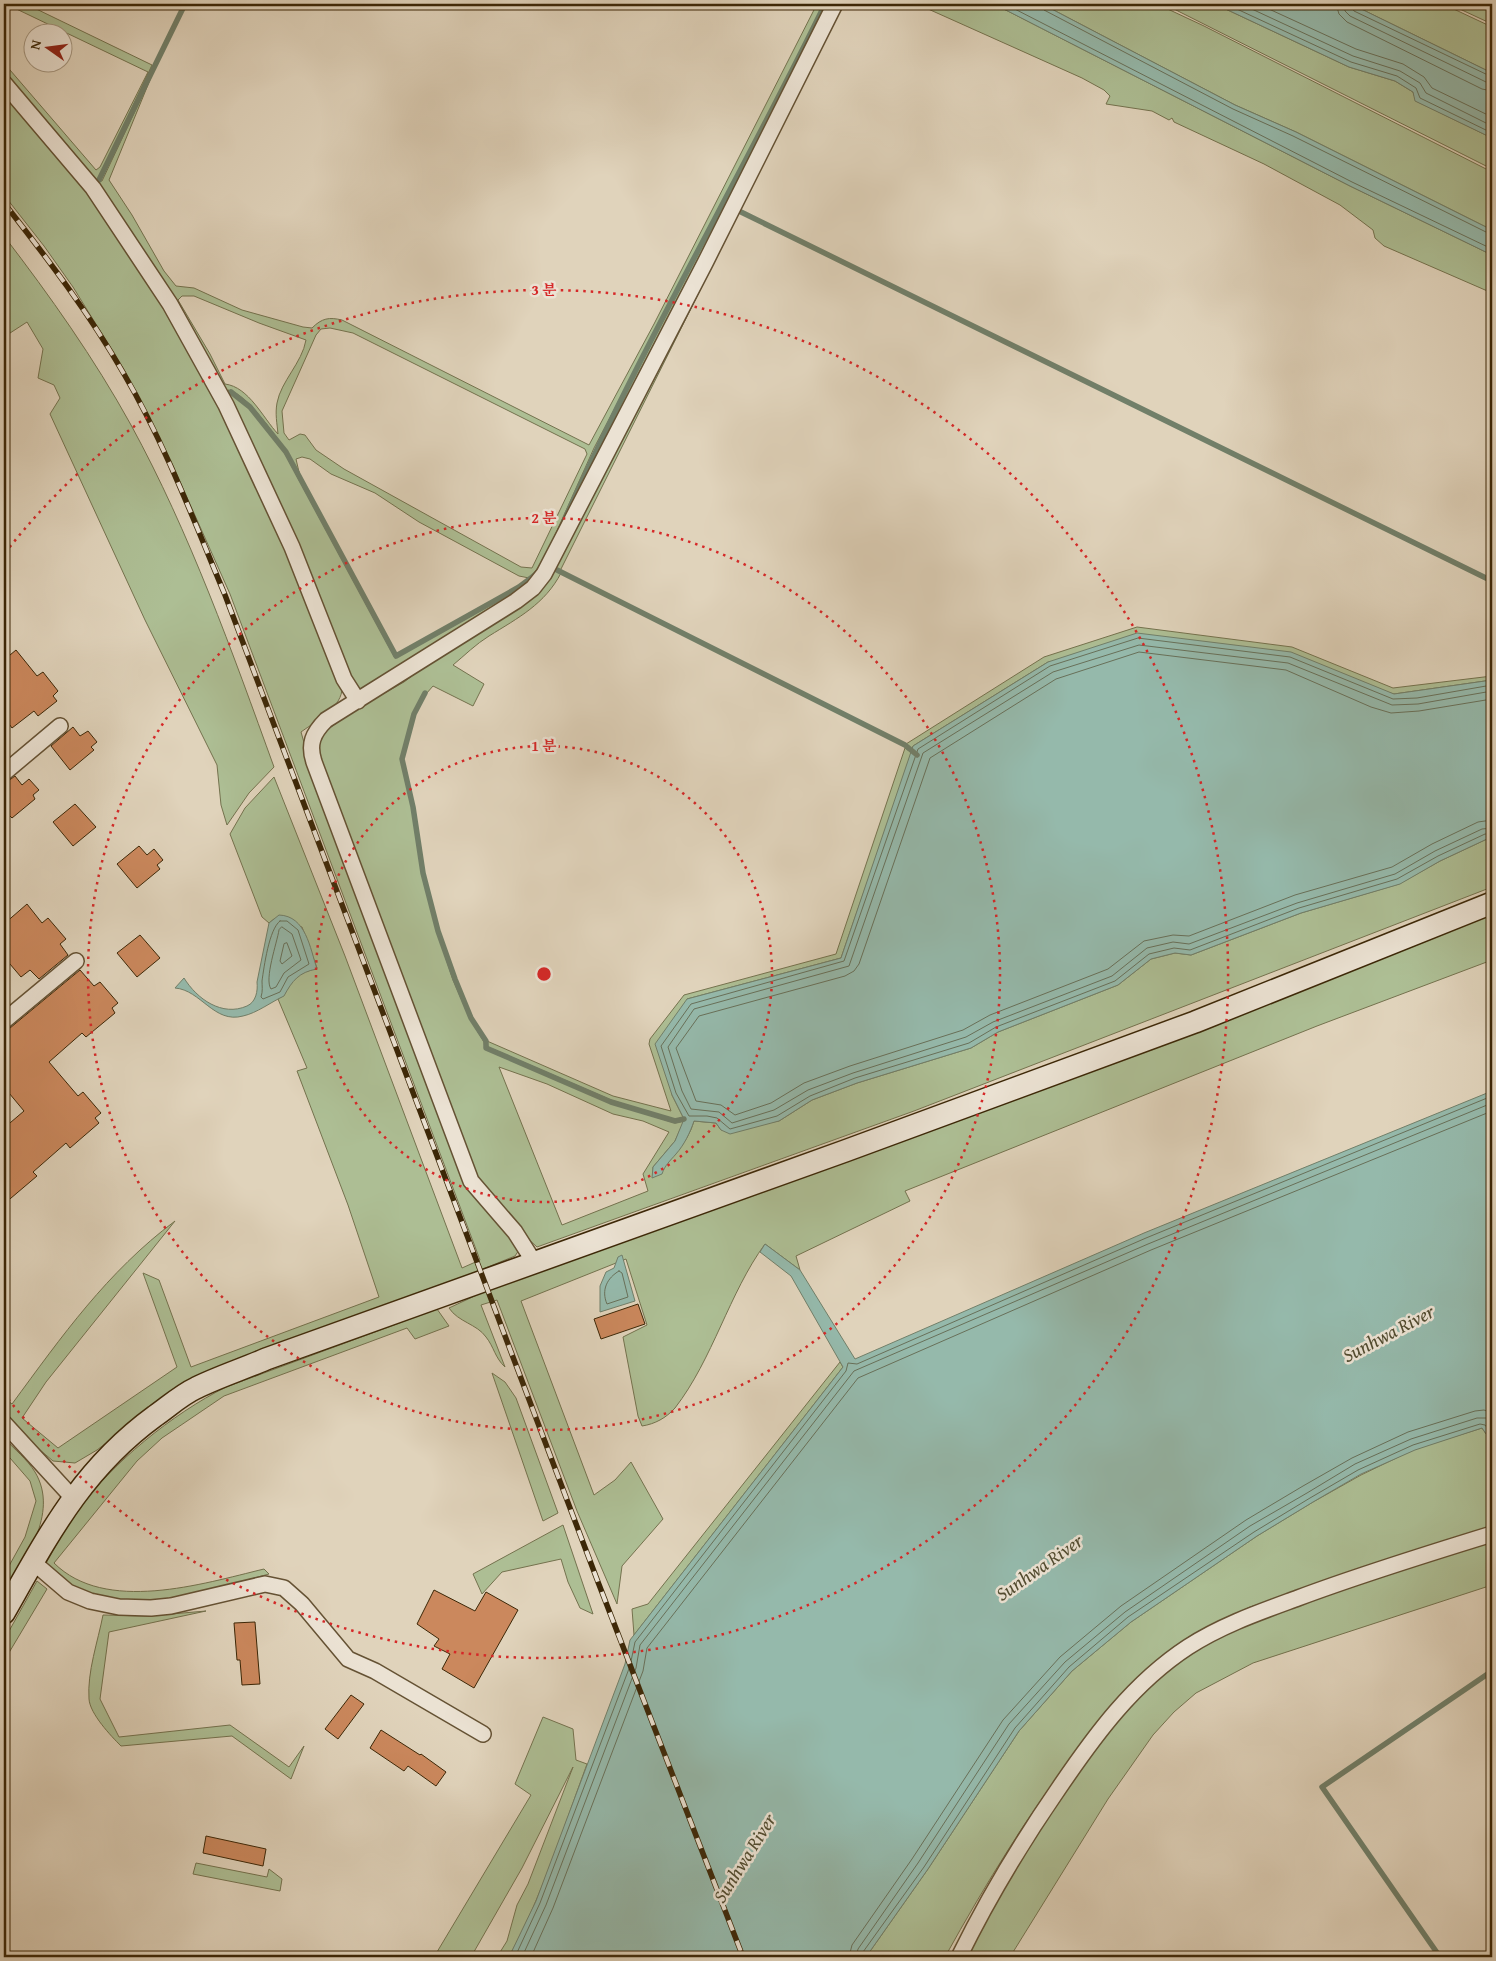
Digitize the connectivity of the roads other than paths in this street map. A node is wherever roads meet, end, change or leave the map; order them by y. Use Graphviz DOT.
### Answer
graph roads {
  1 [pos="835,4"];
  2 [pos="4,82"];
  3 [pos="358,701"];
  4 [pos="60,726"];
  5 [pos="4,773"];
  6 [pos="1492,903"];
  7 [pos="76,961"];
  8 [pos="4,1021"];
  9 [pos="534,1262"];
  10 [pos="4,1423"];
  11 [pos="72,1497"];
  12 [pos="1492,1534"];
  13 [pos="33,1562"];
  14 [pos="4,1613"];
  15 [pos="483,1734"];
  16 [pos="959,1957"];
  1 -- 3 [label="street"];
  2 -- 3 [label="street"];
  3 -- 9 [label="street"];
  4 -- 5 [label="street"];
  6 -- 9 [label="street"];
  7 -- 8 [label="street"];
  9 -- 11 [label="street"];
  10 -- 11 [label="street"];
  11 -- 13 [label="street"];
  12 -- 16 [label="street"];
  13 -- 14 [label="street"];
  13 -- 15 [label="street"];
}
